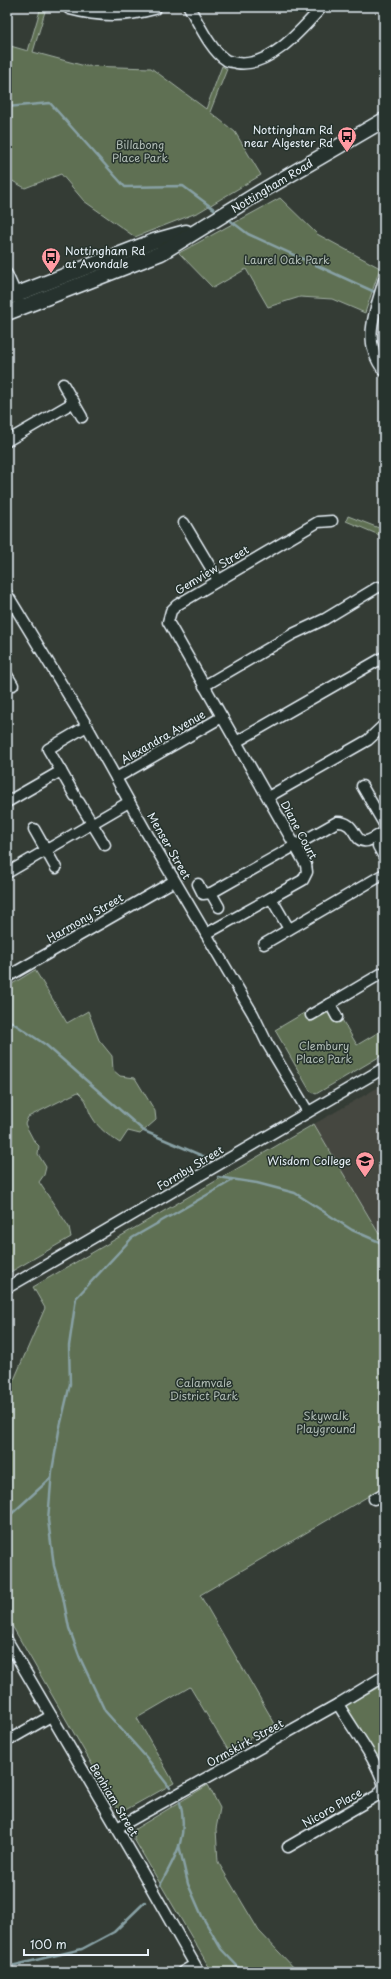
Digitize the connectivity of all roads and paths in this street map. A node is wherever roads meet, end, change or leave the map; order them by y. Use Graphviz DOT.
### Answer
graph roads {
  1 [pos="70,7"];
  2 [pos="154,7"];
  3 [pos="189,7"];
  4 [pos="322,7"];
  5 [pos="384,120"];
  6 [pos="7,274"];
  7 [pos="383,282"];
  8 [pos="14,300"];
  9 [pos="7,313"];
  10 [pos="384,371"];
  11 [pos="63,384"];
  12 [pos="74,402"];
  13 [pos="82,417"];
  14 [pos="7,440"];
  15 [pos="332,521"];
  16 [pos="184,523"];
  17 [pos="218,580"];
  18 [pos="378,588"];
  19 [pos="7,594"];
  20 [pos="384,657"];
  21 [pos="7,675"];
  22 [pos="12,685"];
  23 [pos="204,686"];
  24 [pos="222,717"];
  25 [pos="384,725"];
  26 [pos="87,726"];
  27 [pos="236,742"];
  28 [pos="61,771"];
  29 [pos="116,778"];
  30 [pos="362,786"];
  31 [pos="268,797"];
  32 [pos="7,802"];
  33 [pos="129,802"];
  34 [pos="384,824"];
  35 [pos="92,825"];
  36 [pos="34,829"];
  37 [pos="384,832"];
  38 [pos="105,845"];
  39 [pos="296,845"];
  40 [pos="378,846"];
  41 [pos="47,851"];
  42 [pos="384,857"];
  43 [pos="56,868"];
  44 [pos="7,873"];
  45 [pos="384,874"];
  46 [pos="174,881"];
  47 [pos="198,884"];
  48 [pos="211,893"];
  49 [pos="271,898"];
  50 [pos="219,907"];
  51 [pos="289,929"];
  52 [pos="206,934"];
  53 [pos="264,944"];
  54 [pos="384,972"];
  55 [pos="7,977"];
  56 [pos="330,1004"];
  57 [pos="311,1015"];
  58 [pos="337,1017"];
  59 [pos="384,1068"];
  60 [pos="308,1112"];
  61 [pos="7,1288"];
  62 [pos="384,1493"];
  63 [pos="374,1499"];
  64 [pos="7,1640"];
  65 [pos="384,1676"];
  66 [pos="338,1704"];
  67 [pos="51,1716"];
  68 [pos="7,1741"];
  69 [pos="384,1786"];
  70 [pos="117,1828"];
  71 [pos="288,1847"];
  72 [pos="196,1968"];
  73 [pos="182,1972"];
  1 -- 2 [label="street"];
  3 -- 4 [label="street"];
  5 -- 8 [label="street, Nottingham Road"];
  6 -- 8 [label="street"];
  7 -- 10 [label="street"];
  8 -- 9 [label="street, Nottingham Road"];
  11 -- 12 [label="street"];
  12 -- 13 [label="street"];
  12 -- 14 [label="street"];
  15 -- 17 [label="street, Gemview Street"];
  16 -- 17 [label="street"];
  17 -- 23 [label="street, Gemview Street"];
  18 -- 23 [label="street"];
  19 -- 26 [label="street, Menser Street"];
  20 -- 27 [label="street"];
  21 -- 22 [label="street"];
  23 -- 24 [label="street, Gemview Street"];
  24 -- 27 [label="street, Diane Court"];
  24 -- 29 [label="street, Alexandra Avenue"];
  25 -- 31 [label="street"];
  26 -- 28 [label="street"];
  26 -- 29 [label="street, Menser Street"];
  27 -- 31 [label="street, Diane Court"];
  28 -- 32 [label="street"];
  28 -- 35 [label="street"];
  29 -- 33 [label="street, Menser Street"];
  30 -- 34 [label="street"];
  31 -- 39 [label="street, Diane Court"];
  33 -- 35 [label="street"];
  33 -- 46 [label="street, Menser Street"];
  35 -- 38 [label="street"];
  35 -- 41 [label="street"];
  36 -- 41 [label="street"];
  37 -- 39 [label="street"];
  39 -- 48 [label="street"];
  39 -- 49 [label="street, Diane Court"];
  40 -- 42 [label="street"];
  41 -- 43 [label="street"];
  41 -- 44 [label="street"];
  45 -- 51 [label="street"];
  46 -- 52 [label="street, Menser Street"];
  46 -- 55 [label="street, Harmony Street"];
  47 -- 48 [label="street"];
  48 -- 50 [label="street"];
  49 -- 51 [label="street"];
  49 -- 52 [label="street, Diane Court"];
  51 -- 53 [label="street"];
  52 -- 60 [label="street, Menser Street"];
  54 -- 56 [label="street"];
  56 -- 57 [label="street"];
  56 -- 58 [label="street"];
  59 -- 60 [label="street, Formby Street"];
  60 -- 61 [label="street, Formby Street"];
  62 -- 63 [label="street"];
  64 -- 67 [label="street, Benhiam Street"];
  65 -- 66 [label="street, Ormskirk Street"];
  66 -- 69 [label="street"];
  66 -- 70 [label="street, Ormskirk Street"];
  67 -- 68 [label="street"];
  67 -- 70 [label="street, Benhiam Street"];
  69 -- 71 [label="street, Nicoro Place"];
  70 -- 72 [label="street, Benhiam Street"];
  72 -- 73 [label="street"];
}
